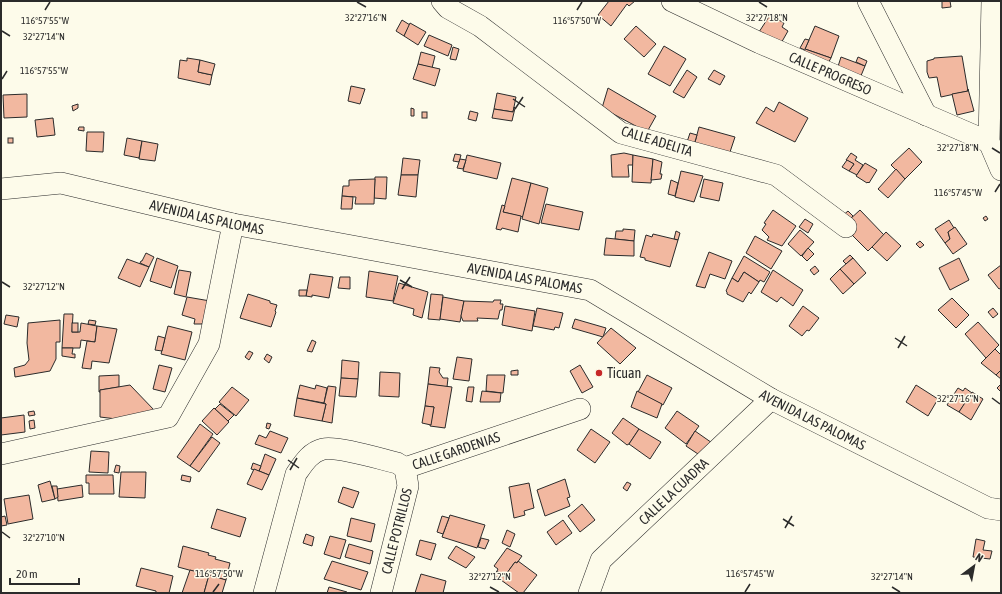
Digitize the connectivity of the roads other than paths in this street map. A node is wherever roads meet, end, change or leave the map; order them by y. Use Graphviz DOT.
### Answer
graph roads {
  1 [pos="442,1"];
  2 [pos="672,1"];
  3 [pos="868,1"];
  4 [pos="992,1"];
  5 [pos="926,116"];
  6 [pos="989,142"];
  7 [pos="1001,170"];
  8 [pos="1,189"];
  9 [pos="233,224"];
  10 [pos="846,227"];
  11 [pos="771,399"];
  12 [pos="580,409"];
  13 [pos="1,454"];
  14 [pos="405,468"];
  15 [pos="1001,510"];
  16 [pos="264,593"];
  17 [pos="381,593"];
  18 [pos="589,593"];
  1 -- 10 [label="street, CALLE ADELITA"];
  2 -- 5 [label="street, CALLE PROGRESO"];
  3 -- 5 [label="street"];
  4 -- 6 [label="street"];
  5 -- 6 [label="street, CALLE PROGRESO"];
  6 -- 7 [label="street"];
  8 -- 9 [label="street, AVENIDA LAS PALOMAS"];
  9 -- 11 [label="street, AVENIDA LAS PALOMAS"];
  9 -- 13 [label="street"];
  11 -- 15 [label="street, AVENIDA LAS PALOMAS"];
  11 -- 18 [label="street, CALLE LA CUADRA"];
  12 -- 14 [label="street, CALLE GARDENIAS"];
  14 -- 16 [label="street, CALLE GARDENIAS"];
  14 -- 17 [label="street, CALLE POTRILLOS"];
}
